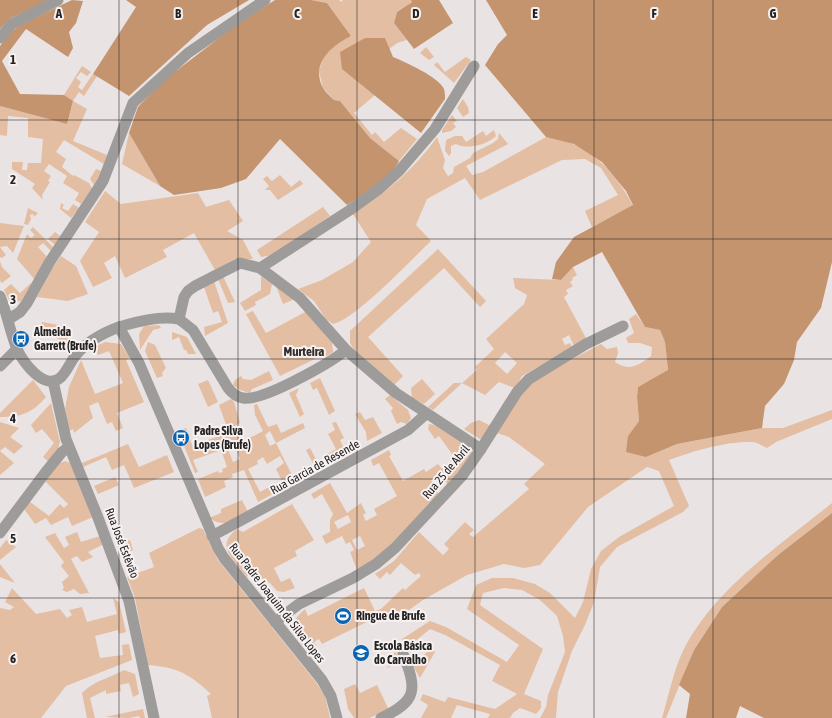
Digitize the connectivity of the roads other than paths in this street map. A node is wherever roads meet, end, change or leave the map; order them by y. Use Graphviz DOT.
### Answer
graph roads {
  1 [pos="58,0"];
  2 [pos="265,0"];
  3 [pos="0,38"];
  4 [pos="474,66"];
  5 [pos="260,268"];
  6 [pos="0,296"];
  7 [pos="9,318"];
  8 [pos="179,319"];
  9 [pos="624,326"];
  10 [pos="119,327"];
  11 [pos="17,349"];
  12 [pos="346,350"];
  13 [pos="0,366"];
  14 [pos="53,381"];
  15 [pos="426,414"];
  16 [pos="69,447"];
  17 [pos="481,449"];
  18 [pos="0,533"];
  19 [pos="212,536"];
  20 [pos="275,622"];
  21 [pos="403,654"];
  22 [pos="154,718"];
  23 [pos="337,718"];
  24 [pos="381,718"];
  1 -- 3 [label="street"];
  2 -- 7 [label="street"];
  4 -- 5 [label="street"];
  5 -- 8 [label="street"];
  5 -- 12 [label="street"];
  6 -- 7 [label="street"];
  7 -- 11 [label="street"];
  8 -- 10 [label="street"];
  8 -- 12 [label="street"];
  9 -- 17 [label="street, Rua 25 de Abril"];
  10 -- 14 [label="street"];
  10 -- 19 [label="street, Rua Padre Joaquim da Silva Lopes"];
  11 -- 13 [label="street"];
  11 -- 14 [label="street"];
  12 -- 15 [label="street"];
  14 -- 16 [label="street, Rua José Estêvão"];
  15 -- 17 [label="street"];
  15 -- 19 [label="street, Rua Garcia de Resende"];
  16 -- 18 [label="street"];
  16 -- 22 [label="street, Rua José Estêvão"];
  17 -- 20 [label="street, Rua 25 de Abril"];
  19 -- 20 [label="street, Rua Padre Joaquim da Silva Lopes"];
  20 -- 23 [label="street, Rua Padre Joaquim da Silva Lopes"];
  21 -- 24 [label="street"];
}
